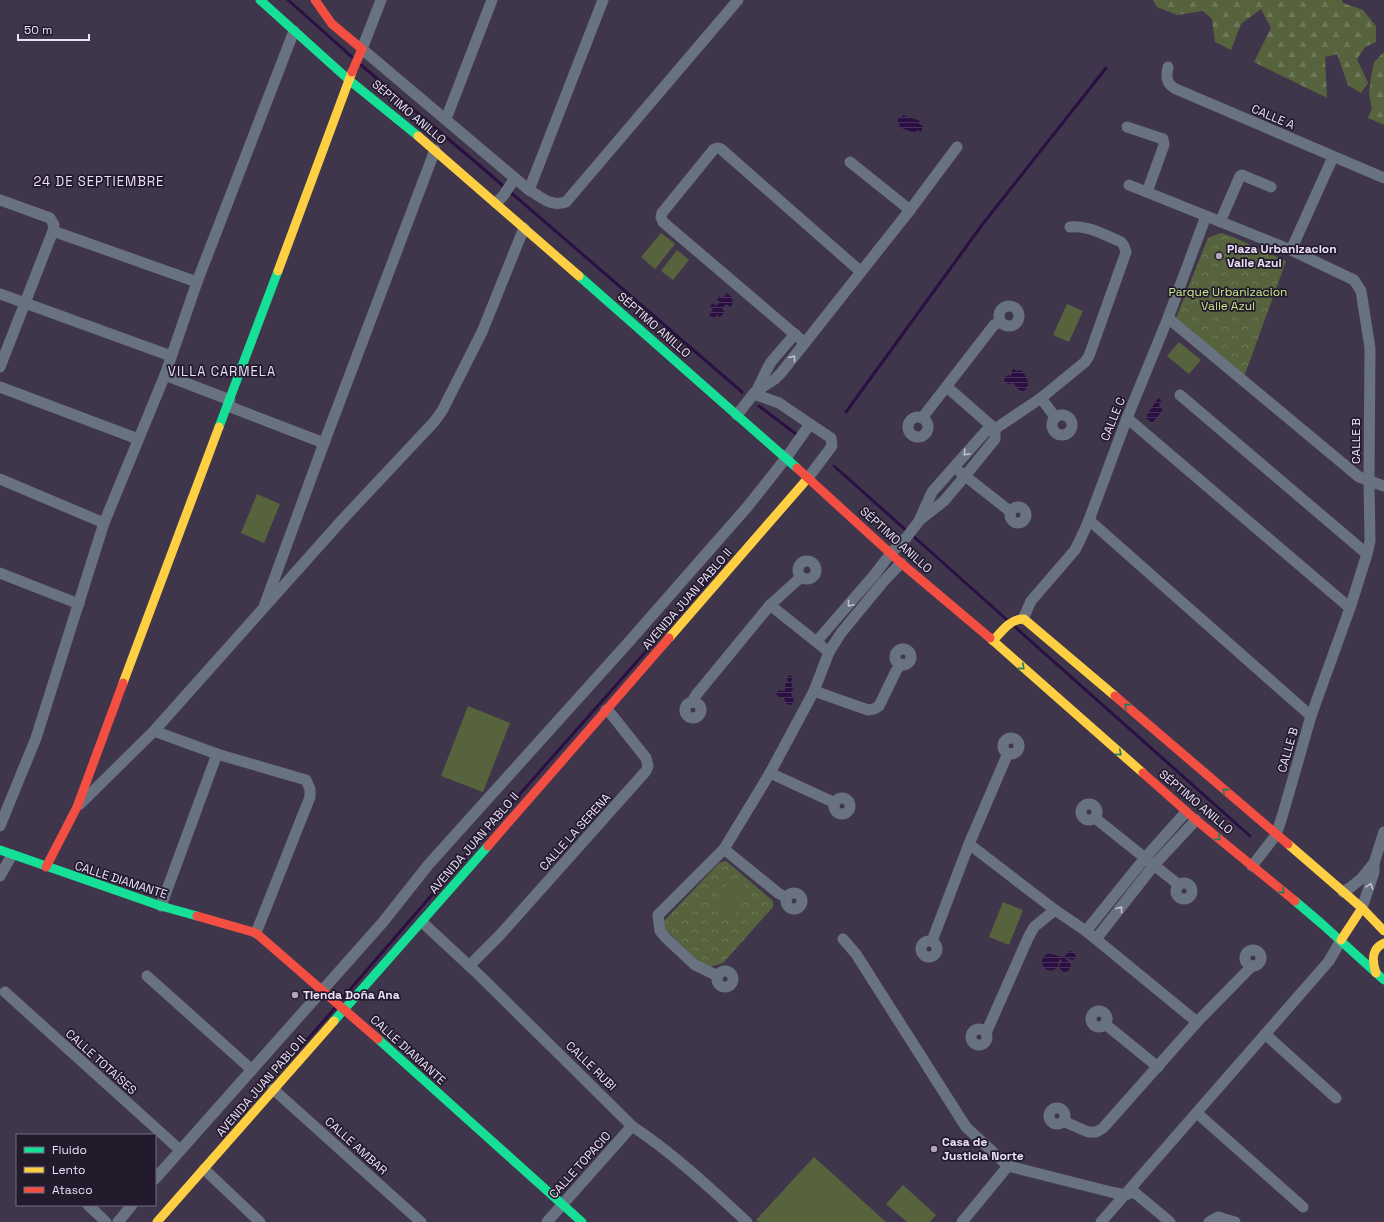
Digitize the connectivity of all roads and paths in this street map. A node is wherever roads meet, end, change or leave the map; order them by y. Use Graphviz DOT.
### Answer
graph roads {
  1 [pos="260,0"];
  2 [pos="315,0"];
  3 [pos="382,0"];
  4 [pos="492,0"];
  5 [pos="603,0"];
  6 [pos="738,0"];
  7 [pos="294,31"];
  8 [pos="362,49"];
  9 [pos="1168,67"];
  10 [pos="349,80"];
  11 [pos="446,119"];
  12 [pos="1128,126"];
  13 [pos="957,147"];
  14 [pos="435,150"];
  15 [pos="1333,157"];
  16 [pos="850,162"];
  17 [pos="515,178"];
  18 [pos="1384,178"];
  19 [pos="1129,185"];
  20 [pos="1271,187"];
  21 [pos="530,190"];
  22 [pos="1147,192"];
  23 [pos="503,196"];
  24 [pos="0,200"];
  25 [pos="910,210"];
  26 [pos="1206,216"];
  27 [pos="1220,222"];
  28 [pos="1070,227"];
  29 [pos="524,228"];
  30 [pos="53,231"];
  31 [pos="1291,250"];
  32 [pos="860,271"];
  33 [pos="197,282"];
  34 [pos="0,294"];
  35 [pos="25,303"];
  36 [pos="1168,318"];
  37 [pos="1000,322"];
  38 [pos="795,334"];
  39 [pos="805,343"];
  40 [pos="171,356"];
  41 [pos="0,367"];
  42 [pos="165,375"];
  43 [pos="0,386"];
  44 [pos="947,387"];
  45 [pos="755,393"];
  46 [pos="1180,395"];
  47 [pos="1041,398"];
  48 [pos="229,403"];
  49 [pos="737,415"];
  50 [pos="1055,417"];
  51 [pos="922,418"];
  52 [pos="1127,418"];
  53 [pos="810,424"];
  54 [pos="996,429"];
  55 [pos="138,439"];
  56 [pos="324,443"];
  57 [pos="786,458"];
  58 [pos="954,467"];
  59 [pos="966,476"];
  60 [pos="808,478"];
  61 [pos="0,479"];
  62 [pos="1369,481"];
  63 [pos="1384,486"];
  64 [pos="1011,512"];
  65 [pos="1089,520"];
  66 [pos="104,522"];
  67 [pos="917,523"];
  68 [pos="891,553"];
  69 [pos="1368,554"];
  70 [pos="901,563"];
  71 [pos="0,572"];
  72 [pos="800,577"];
  73 [pos="79,604"];
  74 [pos="770,605"];
  75 [pos="1350,608"];
  76 [pos="262,610"];
  77 [pos="1020,619"];
  78 [pos="817,641"];
  79 [pos="992,641"];
  80 [pos="829,652"];
  81 [pos="901,664"];
  82 [pos="814,691"];
  83 [pos="694,702"];
  84 [pos="606,710"];
  85 [pos="1311,716"];
  86 [pos="154,731"];
  87 [pos="1008,753"];
  88 [pos="217,754"];
  89 [pos="770,773"];
  90 [pos="835,803"];
  91 [pos="77,807"];
  92 [pos="1186,812"];
  93 [pos="1094,818"];
  94 [pos="1196,820"];
  95 [pos="0,826"];
  96 [pos="1384,832"];
  97 [pos="1276,835"];
  98 [pos="969,844"];
  99 [pos="724,849"];
  100 [pos="0,850"];
  101 [pos="12,855"];
  102 [pos="1145,858"];
  103 [pos="1374,863"];
  104 [pos="1154,865"];
  105 [pos="1252,866"];
  106 [pos="46,867"];
  107 [pos="0,876"];
  108 [pos="1179,885"];
  109 [pos="1343,892"];
  110 [pos="787,898"];
  111 [pos="161,906"];
  112 [pos="1362,908"];
  113 [pos="1055,910"];
  114 [pos="422,922"];
  115 [pos="1086,931"];
  116 [pos="1384,931"];
  117 [pos="256,933"];
  118 [pos="843,939"];
  119 [pos="1096,939"];
  120 [pos="1341,940"];
  121 [pos="932,941"];
  122 [pos="1384,943"];
  123 [pos="469,966"];
  124 [pos="1252,966"];
  125 [pos="1376,973"];
  126 [pos="147,976"];
  127 [pos="718,976"];
  128 [pos="1384,980"];
  129 [pos="322,991"];
  130 [pos="5,992"];
  131 [pos="339,1005"];
  132 [pos="1197,1022"];
  133 [pos="1106,1024"];
  134 [pos="986,1033"];
  135 [pos="1265,1034"];
  136 [pos="1158,1067"];
  137 [pos="252,1070"];
  138 [pos="273,1090"];
  139 [pos="1336,1098"];
  140 [pos="1197,1113"];
  141 [pos="1063,1121"];
  142 [pos="632,1126"];
  143 [pos="180,1150"];
  144 [pos="1008,1166"];
  145 [pos="204,1169"];
  146 [pos="156,1178"];
  147 [pos="1125,1195"];
  148 [pos="562,1204"];
  149 [pos="89,1206"];
  150 [pos="131,1206"];
  151 [pos="1302,1207"];
  152 [pos="416,1220"];
  153 [pos="106,1222"];
  154 [pos="118,1222"];
  155 [pos="157,1222"];
  156 [pos="260,1222"];
  157 [pos="547,1222"];
  158 [pos="582,1222"];
  159 [pos="747,1222"];
  160 [pos="962,1222"];
  161 [pos="1100,1222"];
  162 [pos="1170,1222"];
  163 [pos="1209,1222"];
  164 [pos="1235,1222"];
  1 -- 7 [label="main road, SÉPTIMO ANILLO"];
  2 -- 8 [label="main road, SÉPTIMO ANILLO"];
  3 -- 8 [label="street"];
  4 -- 11 [label="street"];
  5 -- 21 [label="street"];
  6 -- 21 [label="street, SÉPTIMO ANILLO"];
  7 -- 10 [label="main road, SÉPTIMO ANILLO"];
  7 -- 33 [label="street"];
  8 -- 10 [label="main road"];
  8 -- 11 [label="street, SÉPTIMO ANILLO"];
  9 -- 15 [label="street, CALLE A"];
  10 -- 14 [label="main road, SÉPTIMO ANILLO"];
  10 -- 48 [label="main road"];
  11 -- 17 [label="street, SÉPTIMO ANILLO"];
  12 -- 22 [label="street"];
  13 -- 25 [label="street"];
  14 -- 23 [label="main road, SÉPTIMO ANILLO"];
  14 -- 56 [label="street"];
  15 -- 18 [label="street, CALLE A"];
  15 -- 31 [label="street"];
  16 -- 25 [label="street"];
  17 -- 21 [label="street, SÉPTIMO ANILLO"];
  17 -- 23 [label="street"];
  19 -- 22 [label="street, CALLE B"];
  20 -- 27 [label="street"];
  22 -- 26 [label="street, CALLE B"];
  23 -- 29 [label="main road, SÉPTIMO ANILLO"];
  24 -- 30 [label="street"];
  25 -- 32 [label="street"];
  26 -- 27 [label="street, CALLE B"];
  26 -- 36 [label="street, CALLE C"];
  27 -- 31 [label="street, CALLE B"];
  28 -- 47 [label="street"];
  29 -- 49 [label="main road, SÉPTIMO ANILLO"];
  29 -- 76 [label="street"];
  30 -- 33 [label="street"];
  30 -- 35 [label="street"];
  31 -- 62 [label="street, CALLE B"];
  32 -- 38 [label="street"];
  32 -- 39 [label="street"];
  33 -- 40 [label="street"];
  34 -- 35 [label="street"];
  35 -- 40 [label="street"];
  35 -- 41 [label="street"];
  36 -- 52 [label="street, CALLE C"];
  36 -- 62 [label="street"];
  37 -- 44 [label="street"];
  38 -- 39 [label="street"];
  38 -- 45 [label="street"];
  45 -- 39 [label="street, one-way"];
  40 -- 42 [label="street"];
  42 -- 48 [label="street"];
  42 -- 55 [label="street"];
  43 -- 55 [label="street"];
  44 -- 51 [label="street"];
  44 -- 54 [label="street"];
  45 -- 49 [label="street"];
  45 -- 53 [label="street"];
  46 -- 69 [label="street"];
  47 -- 50 [label="street"];
  47 -- 54 [label="street"];
  48 -- 56 [label="street"];
  48 -- 91 [label="main road"];
  49 -- 57 [label="main road, SÉPTIMO ANILLO"];
  52 -- 65 [label="street, CALLE C"];
  52 -- 75 [label="street"];
  53 -- 57 [label="street"];
  53 -- 60 [label="street"];
  54 -- 58 [label="street, one-way"];
  54 -- 59 [label="street"];
  55 -- 66 [label="street"];
  56 -- 76 [label="street"];
  57 -- 60 [label="main road, SÉPTIMO ANILLO"];
  57 -- 129 [label="street"];
  58 -- 59 [label="street"];
  58 -- 67 [label="street"];
  59 -- 64 [label="street"];
  59 -- 67 [label="street"];
  60 -- 68 [label="main road, SÉPTIMO ANILLO"];
  60 -- 84 [label="main road, AVENIDA JUAN PABLO II"];
  61 -- 66 [label="street"];
  62 -- 63 [label="street"];
  62 -- 69 [label="street, CALLE B"];
  65 -- 77 [label="street, CALLE C"];
  65 -- 85 [label="street"];
  66 -- 73 [label="street"];
  67 -- 68 [label="street"];
  68 -- 70 [label="main road, SÉPTIMO ANILLO"];
  68 -- 78 [label="street, one-way"];
  69 -- 75 [label="street, CALLE B"];
  70 -- 79 [label="main road, SÉPTIMO ANILLO"];
  70 -- 80 [label="street"];
  71 -- 73 [label="street"];
  72 -- 74 [label="street"];
  73 -- 95 [label="street"];
  74 -- 78 [label="street"];
  74 -- 83 [label="street"];
  75 -- 85 [label="street, CALLE B"];
  76 -- 86 [label="street"];
  77 -- 79 [label="main road"];
  97 -- 77 [label="main road, one-way"];
  78 -- 80 [label="street"];
  79 -- 92 [label="main road, SÉPTIMO ANILLO, one-way"];
  80 -- 82 [label="street"];
  81 -- 82 [label="street"];
  82 -- 89 [label="street"];
  84 -- 114 [label="main road, AVENIDA JUAN PABLO II"];
  84 -- 123 [label="street, CALLE LA SERENA"];
  85 -- 97 [label="street, CALLE B"];
  86 -- 88 [label="street"];
  86 -- 91 [label="street"];
  87 -- 98 [label="street"];
  88 -- 111 [label="street"];
  88 -- 117 [label="street"];
  89 -- 90 [label="street"];
  89 -- 99 [label="street"];
  91 -- 106 [label="main road"];
  92 -- 94 [label="main road, SÉPTIMO ANILLO"];
  92 -- 102 [label="street"];
  93 -- 102 [label="street"];
  94 -- 104 [label="street"];
  94 -- 105 [label="main road, SÉPTIMO ANILLO, one-way"];
  96 -- 103 [label="street"];
  97 -- 105 [label="street, CALLE B"];
  97 -- 109 [label="main road"];
  98 -- 113 [label="street"];
  98 -- 121 [label="street"];
  99 -- 110 [label="street"];
  99 -- 127 [label="street"];
  100 -- 101 [label="main road, CALLE DIAMANTE"];
  101 -- 106 [label="main road, CALLE DIAMANTE"];
  101 -- 107 [label="street"];
  102 -- 104 [label="street"];
  102 -- 115 [label="street"];
  103 -- 109 [label="street"];
  112 -- 103 [label="street, one-way"];
  104 -- 108 [label="street"];
  119 -- 104 [label="street, one-way"];
  105 -- 120 [label="main road, SÉPTIMO ANILLO, one-way"];
  106 -- 111 [label="main road, CALLE DIAMANTE"];
  109 -- 112 [label="main road"];
  111 -- 117 [label="main road, CALLE DIAMANTE"];
  112 -- 116 [label="main road"];
  112 -- 120 [label="main road"];
  113 -- 115 [label="street"];
  113 -- 134 [label="street"];
  114 -- 123 [label="street, CALLE RUBI"];
  114 -- 131 [label="main road, AVENIDA JUAN PABLO II"];
  115 -- 119 [label="street"];
  117 -- 129 [label="main road, CALLE DIAMANTE"];
  118 -- 144 [label="street"];
  119 -- 132 [label="street"];
  120 -- 125 [label="main road, SÉPTIMO ANILLO"];
  120 -- 135 [label="street"];
  122 -- 125 [label="main road"];
  123 -- 142 [label="street, CALLE RUBI"];
  124 -- 132 [label="street"];
  125 -- 128 [label="main road, SÉPTIMO ANILLO"];
  126 -- 137 [label="street"];
  129 -- 131 [label="main road, CALLE DIAMANTE"];
  129 -- 137 [label="street"];
  130 -- 143 [label="street, CALLE TOTAÍSES"];
  131 -- 138 [label="main road, AVENIDA JUAN PABLO II"];
  131 -- 148 [label="main road, CALLE DIAMANTE"];
  132 -- 136 [label="street"];
  133 -- 136 [label="street"];
  135 -- 139 [label="street"];
  135 -- 140 [label="street"];
  136 -- 141 [label="street"];
  137 -- 143 [label="street"];
  138 -- 145 [label="main road, AVENIDA JUAN PABLO II"];
  138 -- 152 [label="street, CALLE AMBAR"];
  140 -- 147 [label="street"];
  140 -- 151 [label="street"];
  142 -- 148 [label="street, CALLE TOPACIO"];
  142 -- 159 [label="street, CALLE RUBI"];
  143 -- 146 [label="street"];
  144 -- 147 [label="street"];
  144 -- 160 [label="street"];
  145 -- 155 [label="main road, AVENIDA JUAN PABLO II"];
  145 -- 156 [label="street"];
  147 -- 161 [label="street"];
  147 -- 162 [label="street"];
  148 -- 157 [label="street, CALLE TOPACIO"];
  148 -- 158 [label="main road, CALLE DIAMANTE"];
  149 -- 153 [label="street"];
  150 -- 154 [label="street"];
  163 -- 164 [label="street"];
}
